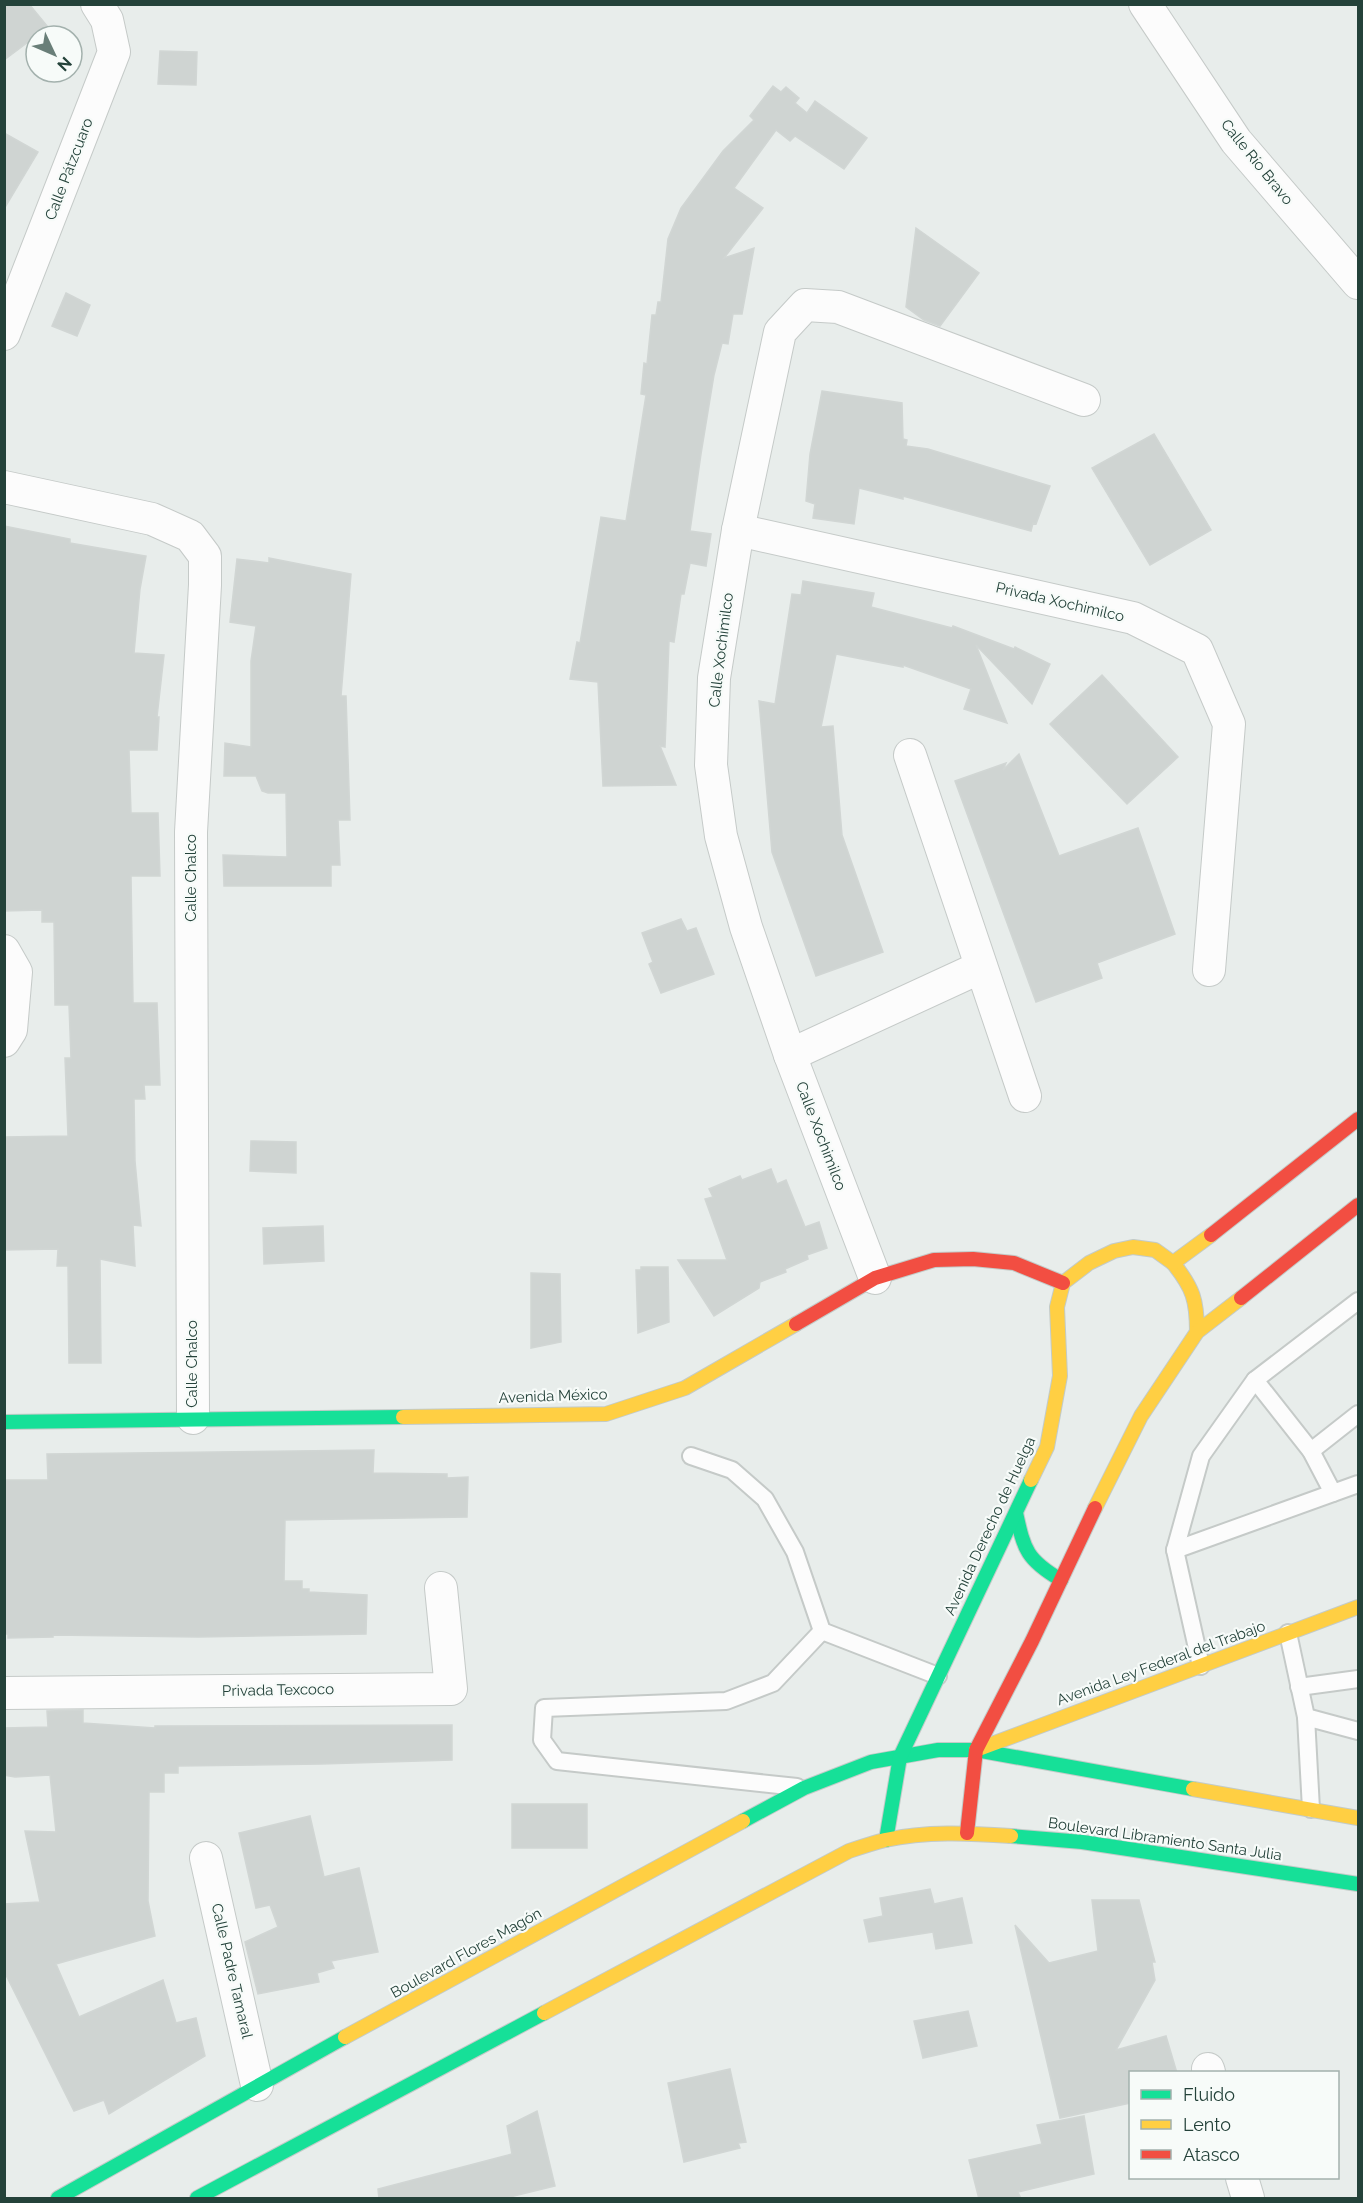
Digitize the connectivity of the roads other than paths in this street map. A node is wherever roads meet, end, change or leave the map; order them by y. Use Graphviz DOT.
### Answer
graph roads {
  1 [pos="97,4"];
  2 [pos="1145,4"];
  3 [pos="1359,283"];
  4 [pos="4,334"];
  5 [pos="1084,400"];
  6 [pos="4,487"];
  7 [pos="738,530"];
  8 [pos="910,755"];
  9 [pos="4,951"];
  10 [pos="981,968"];
  11 [pos="1209,970"];
  12 [pos="4,1041"];
  13 [pos="790,1055"];
  14 [pos="1025,1096"];
  15 [pos="1359,1119"];
  16 [pos="1359,1205"];
  17 [pos="1173,1263"];
  18 [pos="875,1278"];
  19 [pos="1063,1283"];
  20 [pos="1359,1301"];
  21 [pos="1197,1332"];
  22 [pos="1255,1380"];
  23 [pos="1359,1414"];
  24 [pos="193,1418"];
  25 [pos="4,1422"];
  26 [pos="1311,1451"];
  27 [pos="691,1456"];
  28 [pos="1359,1484"];
  29 [pos="1334,1493"];
  30 [pos="1016,1513"];
  31 [pos="1175,1550"];
  32 [pos="1061,1580"];
  33 [pos="441,1588"];
  34 [pos="1359,1607"];
  35 [pos="822,1631"];
  36 [pos="1288,1633"];
  37 [pos="1201,1666"];
  38 [pos="938,1676"];
  39 [pos="1359,1679"];
  40 [pos="1299,1687"];
  41 [pos="4,1693"];
  42 [pos="1306,1717"];
  43 [pos="1359,1731"];
  44 [pos="975,1750"];
  45 [pos="900,1756"];
  46 [pos="804,1788"];
  47 [pos="1311,1809"];
  48 [pos="1359,1818"];
  49 [pos="967,1833"];
  50 [pos="886,1840"];
  51 [pos="207,1858"];
  52 [pos="1359,1884"];
  53 [pos="257,2085"];
  54 [pos="1242,2179"];
  55 [pos="58,2199"];
  56 [pos="197,2199"];
  57 [pos="1248,2199"];
  1 -- 4 [label="street, Calle Pátzcuaro"];
  2 -- 3 [label="street, Calle Río Bravo"];
  5 -- 7 [label="street, Calle Xochimilco"];
  6 -- 24 [label="street, Calle Chalco"];
  7 -- 11 [label="street, Privada Xochimilco"];
  7 -- 13 [label="street, Calle Xochimilco"];
  8 -- 10 [label="street"];
  9 -- 12 [label="street"];
  10 -- 13 [label="street"];
  10 -- 14 [label="street"];
  13 -- 18 [label="street, Calle Xochimilco"];
  15 -- 17 [label="main road"];
  16 -- 21 [label="main road"];
  17 -- 19 [label="main road"];
  17 -- 21 [label="main road"];
  18 -- 19 [label="main road, Avenida México"];
  18 -- 24 [label="main road, Avenida México"];
  19 -- 30 [label="main road, Avenida Derecho de Huelga"];
  20 -- 22 [label="lane"];
  21 -- 32 [label="main road"];
  22 -- 26 [label="lane"];
  22 -- 31 [label="lane"];
  23 -- 26 [label="lane"];
  24 -- 25 [label="main road, Avenida México"];
  26 -- 29 [label="lane"];
  27 -- 35 [label="lane"];
  28 -- 29 [label="lane"];
  29 -- 31 [label="lane"];
  30 -- 32 [label="main road"];
  30 -- 38 [label="main road, Avenida Derecho de Huelga"];
  31 -- 37 [label="lane"];
  32 -- 44 [label="main road"];
  33 -- 41 [label="street, Privada Texcoco"];
  34 -- 36 [label="main road, Avenida Ley Federal del Trabajo"];
  35 -- 38 [label="lane"];
  35 -- 46 [label="lane"];
  36 -- 37 [label="main road, Avenida Ley Federal del Trabajo"];
  36 -- 40 [label="lane"];
  37 -- 44 [label="main road, Avenida Ley Federal del Trabajo"];
  38 -- 45 [label="main road, Avenida Derecho de Huelga"];
  39 -- 40 [label="lane"];
  40 -- 42 [label="lane"];
  42 -- 43 [label="lane"];
  42 -- 47 [label="lane"];
  44 -- 45 [label="main road, Boulevard Flores Magón"];
  44 -- 47 [label="main road"];
  44 -- 49 [label="main road"];
  45 -- 46 [label="main road, Boulevard Flores Magón"];
  45 -- 50 [label="main road, Avenida Derecho de Huelga"];
  46 -- 53 [label="main road, Boulevard Flores Magón"];
  47 -- 48 [label="main road"];
  49 -- 50 [label="main road, Boulevard Libramiento Santa Julia"];
  49 -- 52 [label="main road, Boulevard Libramiento Santa Julia"];
  50 -- 56 [label="main road"];
  51 -- 53 [label="street, Calle Padre Tamaral"];
  53 -- 55 [label="main road, Boulevard Flores Magón"];
  54 -- 57 [label="street"];
}
